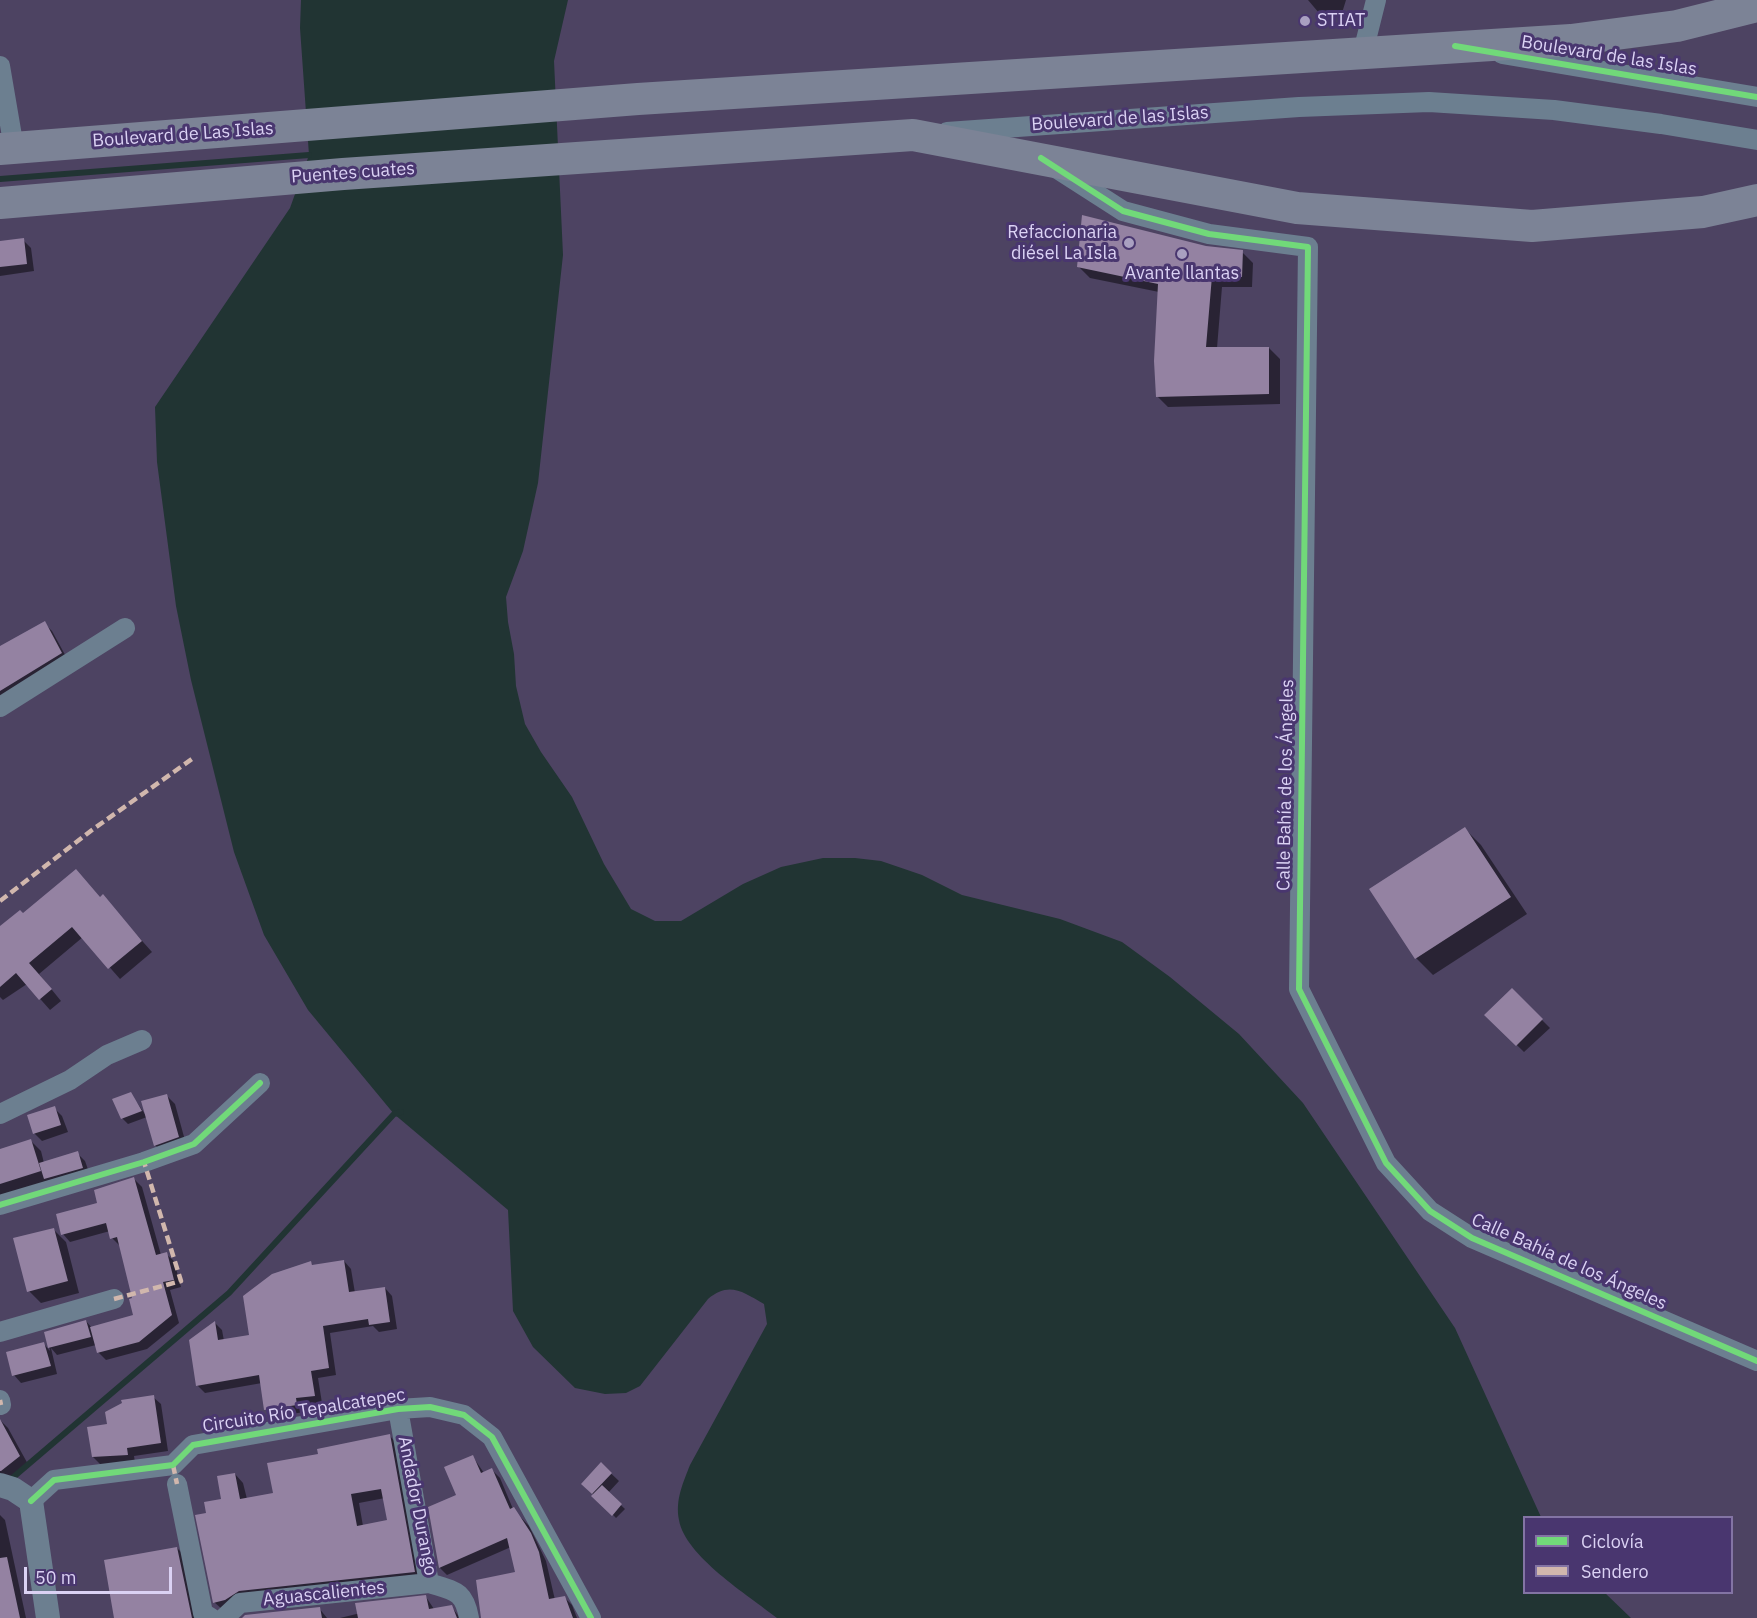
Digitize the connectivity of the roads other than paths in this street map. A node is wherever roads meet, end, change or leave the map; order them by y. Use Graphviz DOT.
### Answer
graph roads {
  1 [pos="1376,0"];
  2 [pos="1757,6"];
  3 [pos="1455,46"];
  4 [pos="1363,52"];
  5 [pos="0,66"];
  6 [pos="1757,97"];
  7 [pos="913,135"];
  8 [pos="1757,140"];
  9 [pos="66,144"];
  10 [pos="7,149"];
  11 [pos="1041,158"];
  12 [pos="1757,200"];
  13 [pos="0,203"];
  14 [pos="125,628"];
  15 [pos="0,707"];
  16 [pos="142,1040"];
  17 [pos="260,1083"];
  18 [pos="0,1114"];
  19 [pos="0,1205"];
  20 [pos="114,1299"];
  21 [pos="0,1332"];
  22 [pos="1757,1361"];
  23 [pos="398,1409"];
  24 [pos="177,1484"];
  25 [pos="15,1491"];
  26 [pos="429,1583"];
  27 [pos="48,1618"];
  28 [pos="211,1618"];
  29 [pos="224,1618"];
  30 [pos="469,1618"];
  31 [pos="591,1618"];
  1 -- 4 [label="street"];
  2 -- 3 [label="highway"];
  3 -- 4 [label="highway"];
  3 -- 6 [label="street, Boulevard de las Islas"];
  4 -- 9 [label="highway, Boulevard de Las Islas"];
  5 -- 10 [label="street"];
  7 -- 8 [label="street, Boulevard de las Islas"];
  7 -- 11 [label="highway, Puentes cuates"];
  7 -- 13 [label="highway, Puentes cuates"];
  9 -- 10 [label="highway, Boulevard de las Islas"];
  11 -- 12 [label="highway, Puentes cuates"];
  11 -- 22 [label="street, Calle Bahía de los Ángeles"];
  14 -- 15 [label="street"];
  16 -- 18 [label="street"];
  17 -- 19 [label="street"];
  20 -- 21 [label="street"];
  23 -- 25 [label="street, Circuito Río Tepalcatepec"];
  23 -- 26 [label="street, Andador Durango"];
  23 -- 31 [label="street, Circuito Río Tepalcatepec"];
  24 -- 28 [label="street"];
  25 -- 27 [label="street, Circuito Río Tepalcatepec"];
  26 -- 29 [label="street, Aguascalientes"];
  26 -- 30 [label="street, Andador Durango"];
}
